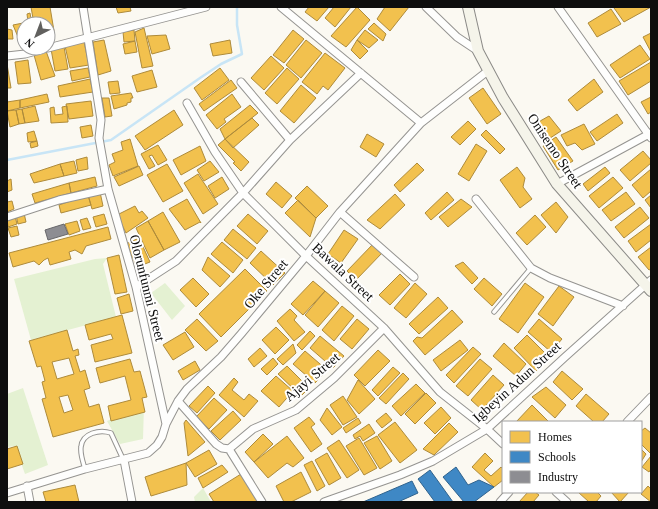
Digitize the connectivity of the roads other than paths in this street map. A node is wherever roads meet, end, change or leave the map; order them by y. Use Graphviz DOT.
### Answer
graph roads {
  1 [pos="82,7"];
  2 [pos="206,7"];
  3 [pos="281,7"];
  4 [pos="426,7"];
  5 [pos="468,7"];
  6 [pos="558,7"];
  7 [pos="88,38"];
  8 [pos="56,46"];
  9 [pos="478,51"];
  10 [pos="488,70"];
  11 [pos="361,73"];
  12 [pos="241,82"];
  13 [pos="187,102"];
  14 [pos="420,123"];
  15 [pos="650,135"];
  16 [pos="290,140"];
  17 [pos="557,184"];
  18 [pos="108,189"];
  19 [pos="243,193"];
  20 [pos="476,199"];
  21 [pos="340,212"];
  22 [pos="7,217"];
  23 [pos="306,256"];
  24 [pos="531,268"];
  25 [pos="414,277"];
  26 [pos="649,285"];
  27 [pos="136,287"];
  28 [pos="623,306"];
  29 [pos="494,312"];
  30 [pos="384,328"];
  31 [pos="651,397"];
  32 [pos="178,402"];
  33 [pos="629,421"];
  34 [pos="166,424"];
  35 [pos="487,429"];
  36 [pos="502,443"];
  37 [pos="229,449"];
  38 [pos="124,460"];
  39 [pos="85,469"];
  40 [pos="27,486"];
  41 [pos="7,492"];
  42 [pos="508,493"];
  43 [pos="30,502"];
  44 [pos="132,502"];
  45 [pos="262,502"];
  46 [pos="324,502"];
  47 [pos="500,502"];
  1 -- 7 [label="street, Olorunfunmi Street"];
  2 -- 7 [label="street"];
  3 -- 11 [label="street"];
  4 -- 9 [label="street"];
  5 -- 9 [label="street, Onisemo Street"];
  6 -- 15 [label="street"];
  7 -- 8 [label="street"];
  7 -- 18 [label="street, Olorunfunmi Street"];
  9 -- 10 [label="street, Onisemo Street"];
  10 -- 14 [label="street, Oke Street"];
  10 -- 17 [label="street, Onisemo Street"];
  11 -- 14 [label="street"];
  11 -- 16 [label="street"];
  12 -- 16 [label="street"];
  13 -- 19 [label="street, Bawala Street"];
  14 -- 21 [label="street, Oke Street"];
  15 -- 17 [label="street"];
  16 -- 19 [label="street"];
  17 -- 26 [label="street, Onisemo Street"];
  18 -- 22 [label="street"];
  18 -- 27 [label="street, Olorunfunmi Street"];
  19 -- 23 [label="street, Bawala Street"];
  19 -- 27 [label="street"];
  20 -- 24 [label="street"];
  21 -- 23 [label="street, Oke Street"];
  21 -- 25 [label="street"];
  23 -- 30 [label="street, Bawala Street"];
  23 -- 32 [label="street, Oke Street"];
  24 -- 28 [label="street"];
  24 -- 29 [label="lane"];
  26 -- 28 [label="street, Igbeyin Adun Street"];
  27 -- 34 [label="street, Olorunfunmi Street"];
  28 -- 35 [label="street, Igbeyin Adun Street"];
  30 -- 35 [label="street, Bawala Street"];
  30 -- 37 [label="street, Ajayi Street"];
  31 -- 33 [label="street"];
  32 -- 34 [label="street, Oke Street"];
  32 -- 37 [label="street"];
  34 -- 38 [label="street, Oke Street"];
  35 -- 36 [label="street, Bawala Street"];
  35 -- 46 [label="street, Igbeyin Adun Street"];
  37 -- 45 [label="street"];
  38 -- 39 [label="street, Oke Street"];
  38 -- 39 [label="lane"];
  38 -- 44 [label="street"];
  39 -- 40 [label="street, Oke Street"];
  40 -- 41 [label="street, Oke Street"];
  40 -- 43 [label="street"];
  42 -- 47 [label="street"];
}
